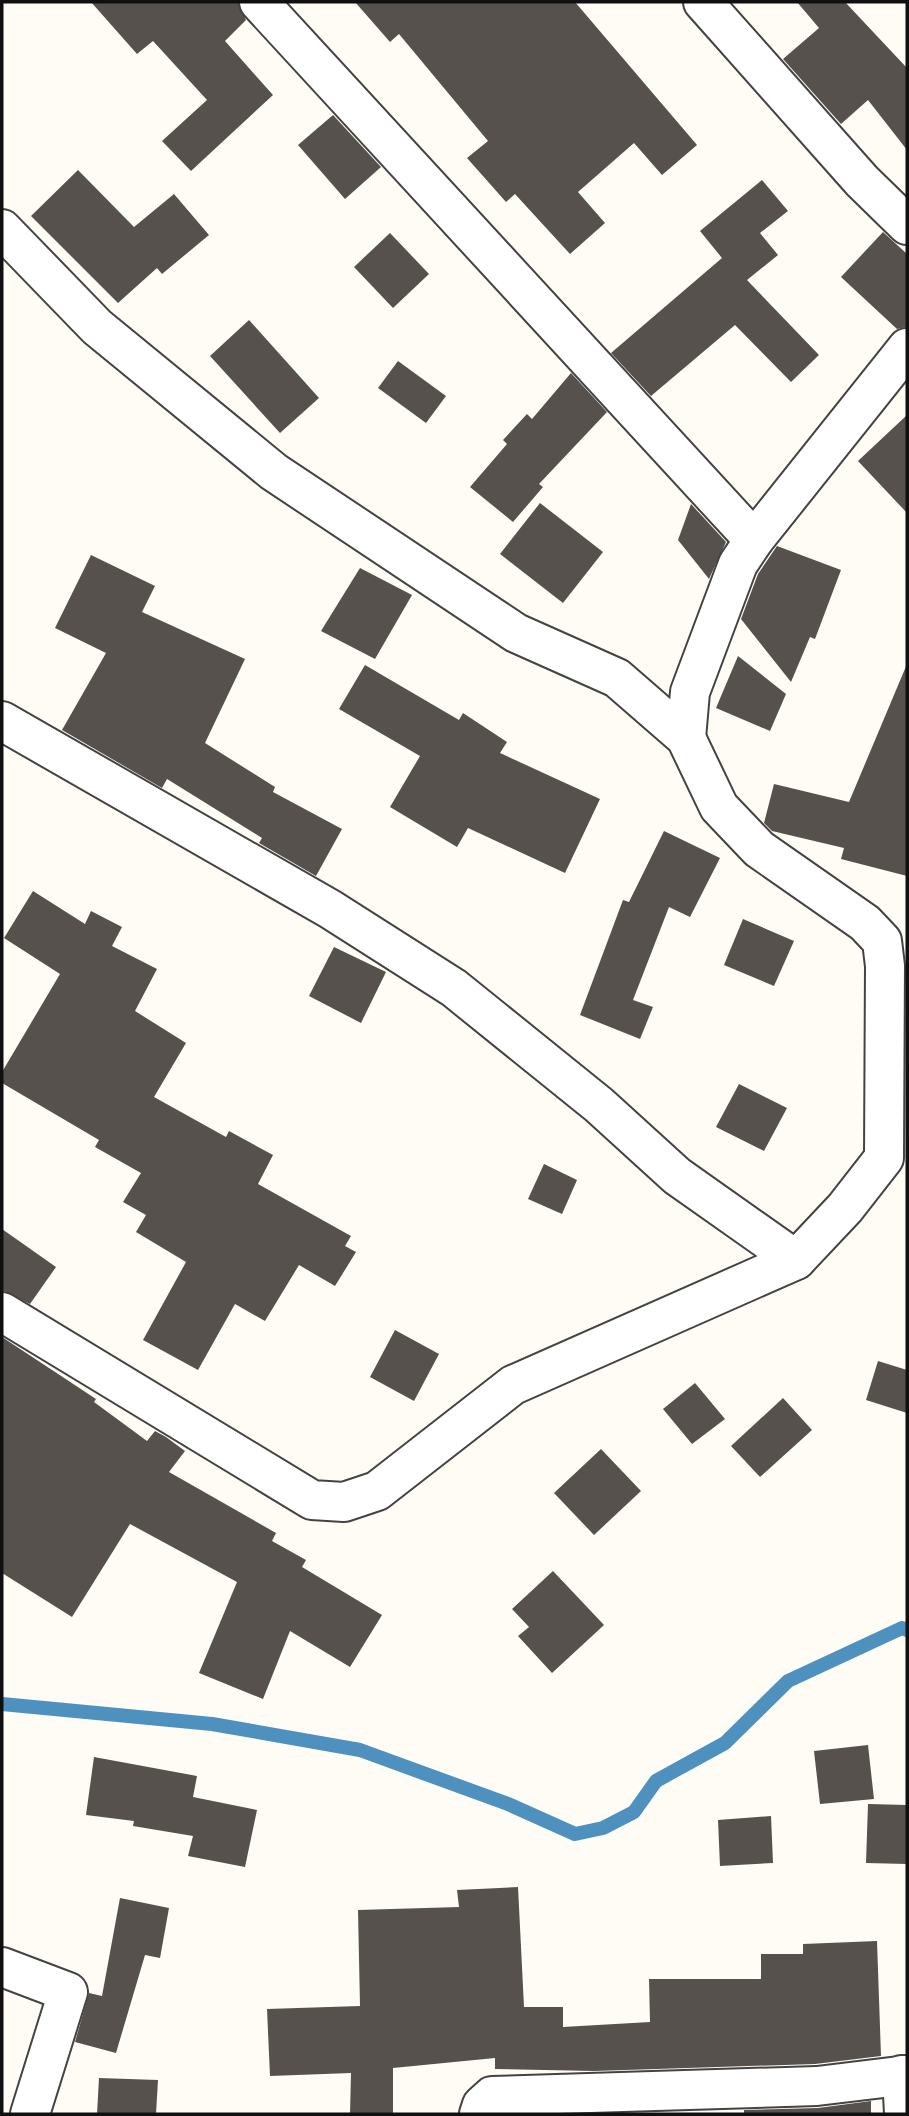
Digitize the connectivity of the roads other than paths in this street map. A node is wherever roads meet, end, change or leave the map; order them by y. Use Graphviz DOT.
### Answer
graph roads {
  1 [pos="259,2"];
  2 [pos="703,2"];
  3 [pos="907,225"];
  4 [pos="2,229"];
  5 [pos="907,348"];
  6 [pos="754,540"];
  7 [pos="2,720"];
  8 [pos="686,738"];
  9 [pos="895,1166"];
  10 [pos="796,1260"];
  11 [pos="2,1312"];
  12 [pos="2,1968"];
  13 [pos="905,2075"];
  14 [pos="30,2114"];
  15 [pos="479,2114"];
  16 [pos="904,2114"];
  1 -- 6 [label="street"];
  2 -- 3 [label="street"];
  4 -- 8 [label="street"];
  5 -- 6 [label="street"];
  6 -- 8 [label="street"];
  7 -- 10 [label="street"];
  8 -- 9 [label="street"];
  9 -- 10 [label="street"];
  10 -- 11 [label="street"];
  12 -- 14 [label="street"];
  13 -- 15 [label="street"];
  13 -- 16 [label="street"];
}
